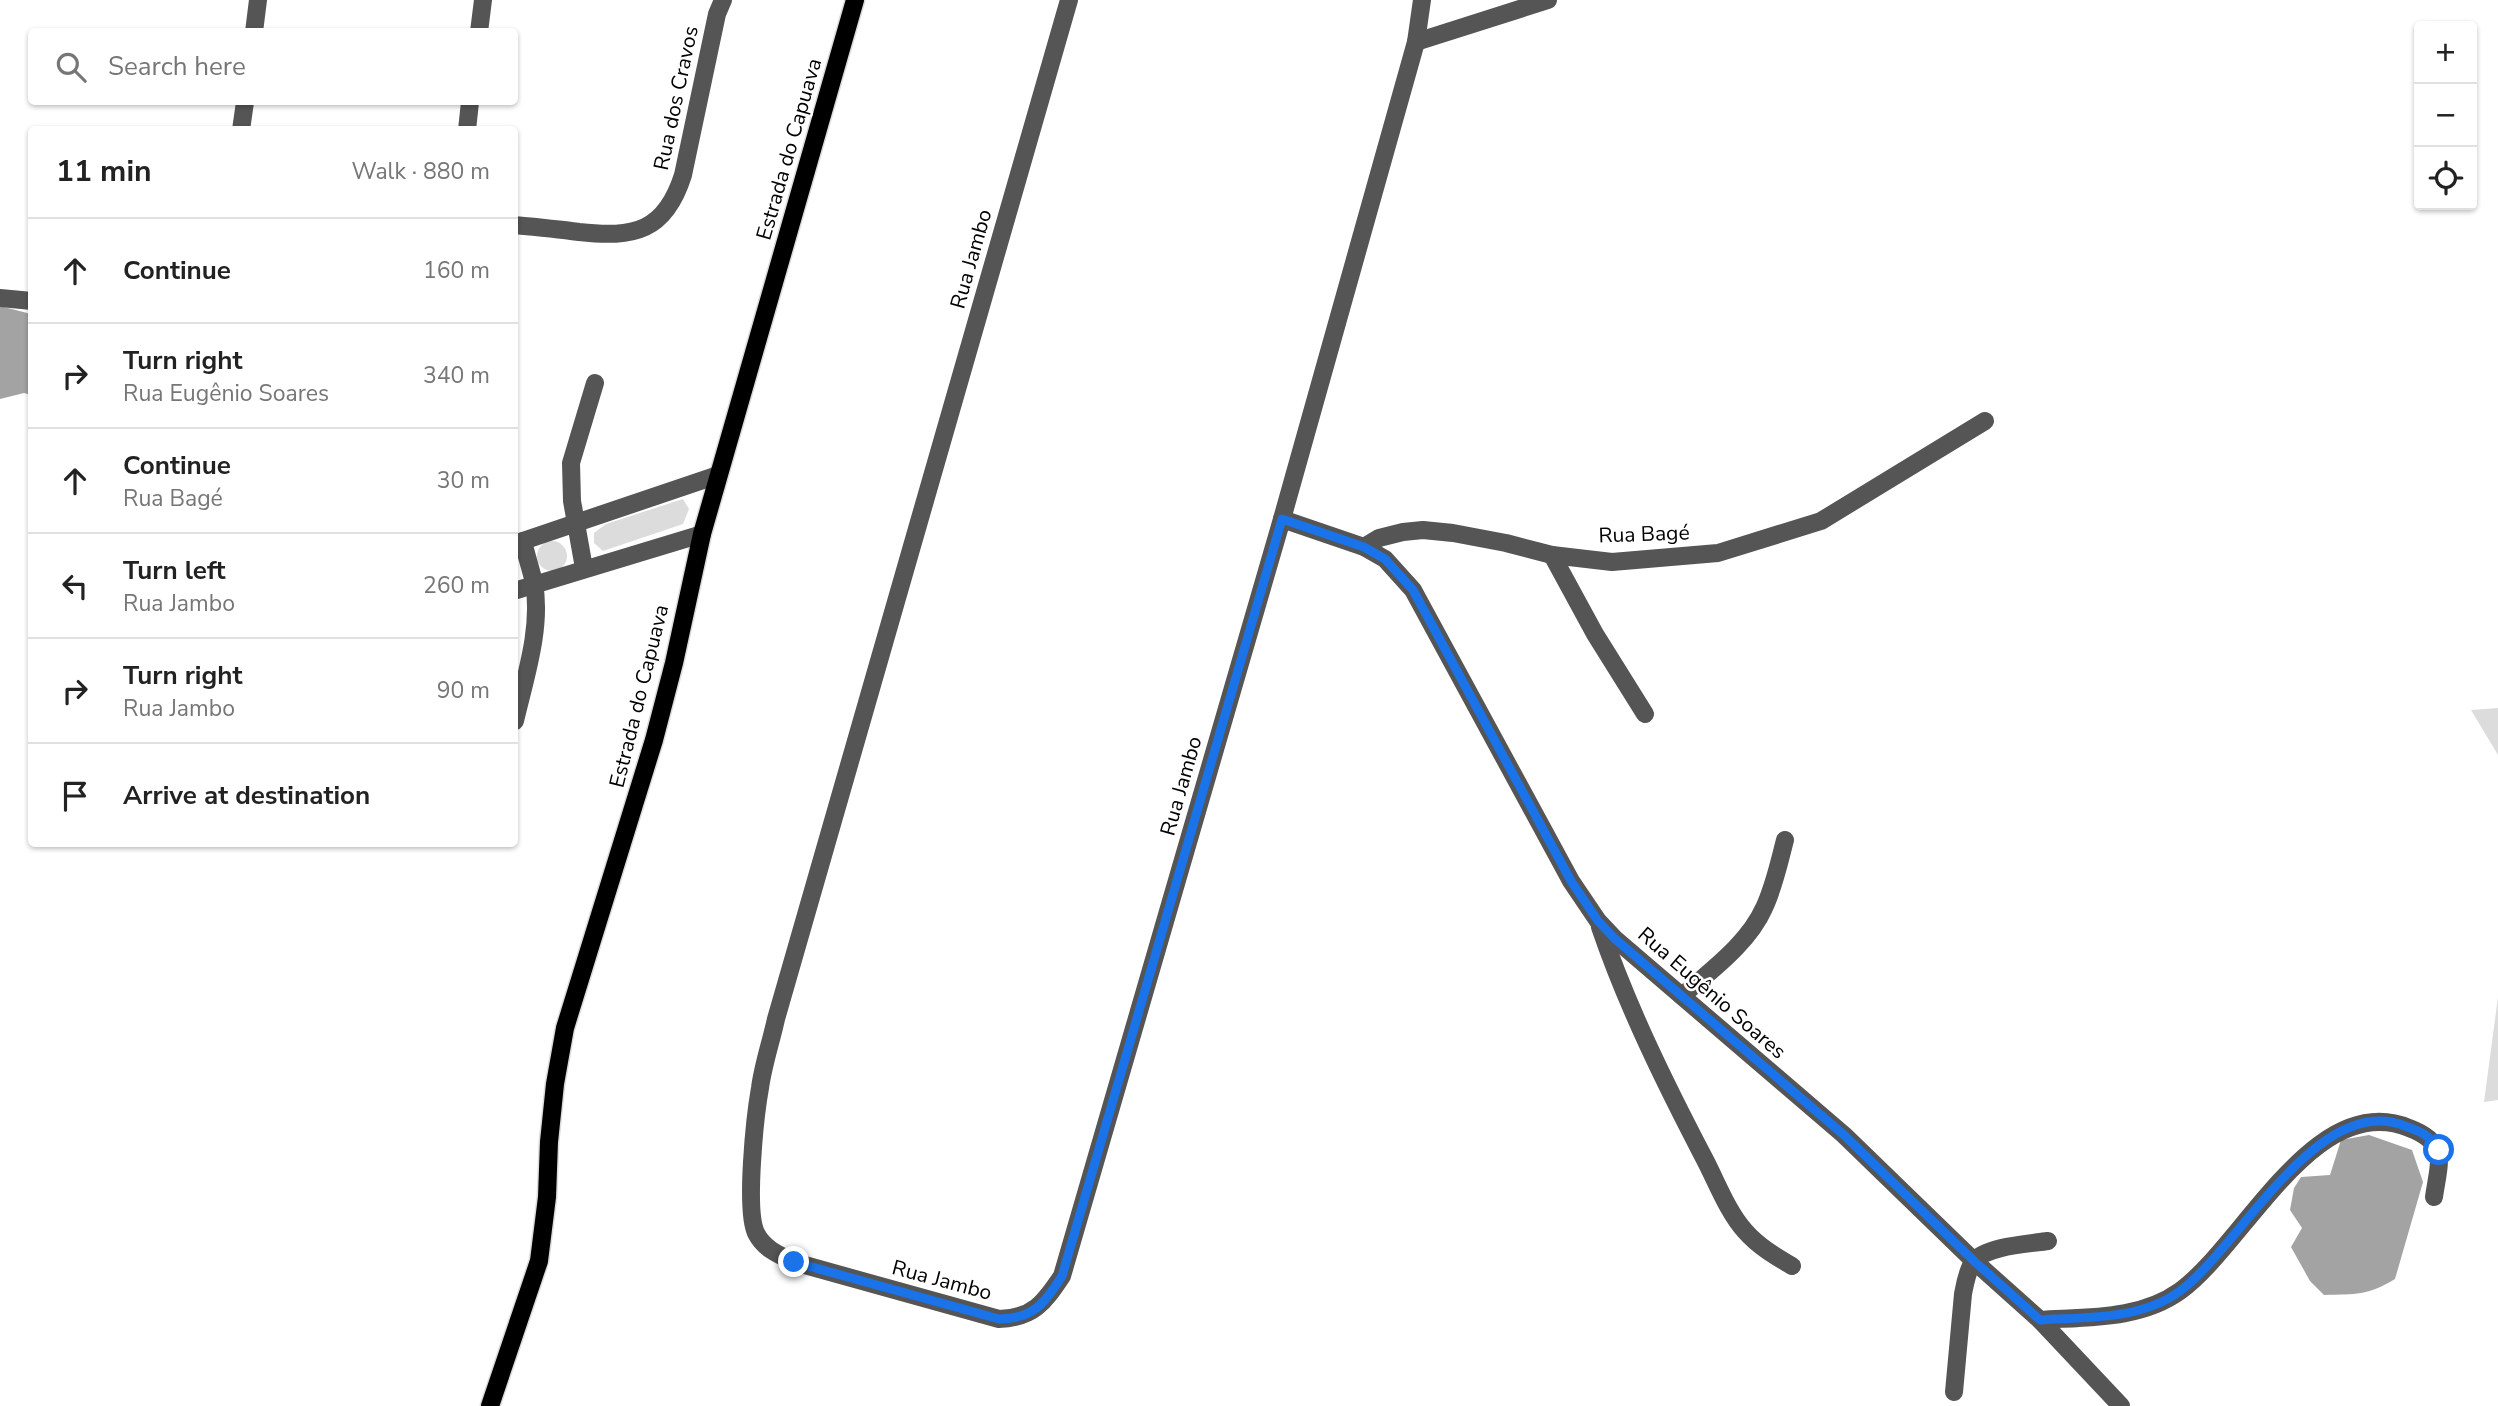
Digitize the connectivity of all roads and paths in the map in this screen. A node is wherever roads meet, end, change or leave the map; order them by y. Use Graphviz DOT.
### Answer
graph roads {
  1 [pos="258,0"];
  2 [pos="483,0"];
  3 [pos="723,0"];
  4 [pos="855,0"];
  5 [pos="1069,0"];
  6 [pos="1422,0"];
  7 [pos="1548,0"];
  8 [pos="254,28"];
  9 [pos="480,28"];
  10 [pos="1416,42"];
  11 [pos="245,105"];
  12 [pos="470,105"];
  13 [pos="242,126"];
  14 [pos="467,126"];
  15 [pos="518,225"];
  16 [pos="0,298"];
  17 [pos="28,301"];
  18 [pos="595,383"];
  19 [pos="1985,421"];
  20 [pos="718,475"];
  21 [pos="1282,519"];
  22 [pos="575,524"];
  23 [pos="702,534"];
  24 [pos="519,543"];
  25 [pos="1364,547"];
  26 [pos="1552,555"];
  27 [pos="584,568"];
  28 [pos="534,585"];
  29 [pos="518,590"];
  30 [pos="518,707"];
  31 [pos="1645,714"];
  32 [pos="1785,840"];
  33 [pos="1598,921"];
  34 [pos="1682,996"];
  35 [pos="2434,1197"];
  36 [pos="2048,1241"];
  37 [pos="1974,1261"];
  38 [pos="1792,1266"];
  39 [pos="2040,1320"];
  40 [pos="1954,1392"];
  41 [pos="490,1406"];
  42 [pos="2121,1406"];
  1 -- 8 [label="street"];
  2 -- 9 [label="street"];
  3 -- 15 [label="street, Rua dos Cravos"];
  4 -- 20 [label="main road, Estrada do Capuava"];
  5 -- 21 [label="street, Rua Jambo"];
  6 -- 10 [label="street, Rua Jambo"];
  7 -- 10 [label="street"];
  10 -- 21 [label="street, Rua Jambo"];
  11 -- 13 [label="street"];
  12 -- 14 [label="street"];
  16 -- 17 [label="street"];
  18 -- 22 [label="street"];
  19 -- 26 [label="street, Rua Bagé"];
  20 -- 22 [label="street"];
  20 -- 23 [label="main road, Estrada do Capuava"];
  21 -- 25 [label="street"];
  22 -- 24 [label="street"];
  22 -- 27 [label="street"];
  23 -- 27 [label="street"];
  23 -- 41 [label="main road, Estrada do Capuava"];
  24 -- 28 [label="street"];
  25 -- 26 [label="street, Rua Bagé"];
  25 -- 33 [label="street, Rua Eugênio Soares"];
  26 -- 31 [label="street"];
  27 -- 28 [label="street"];
  28 -- 29 [label="street"];
  28 -- 30 [label="street"];
  32 -- 34 [label="street"];
  33 -- 34 [label="street, Rua Eugênio Soares"];
  33 -- 38 [label="street"];
  34 -- 37 [label="street, Rua Eugênio Soares"];
  35 -- 39 [label="street"];
  36 -- 37 [label="street"];
  37 -- 39 [label="street, Rua Eugênio Soares"];
  37 -- 40 [label="street"];
  39 -- 42 [label="street, Rua Eugênio Soares"];
}
